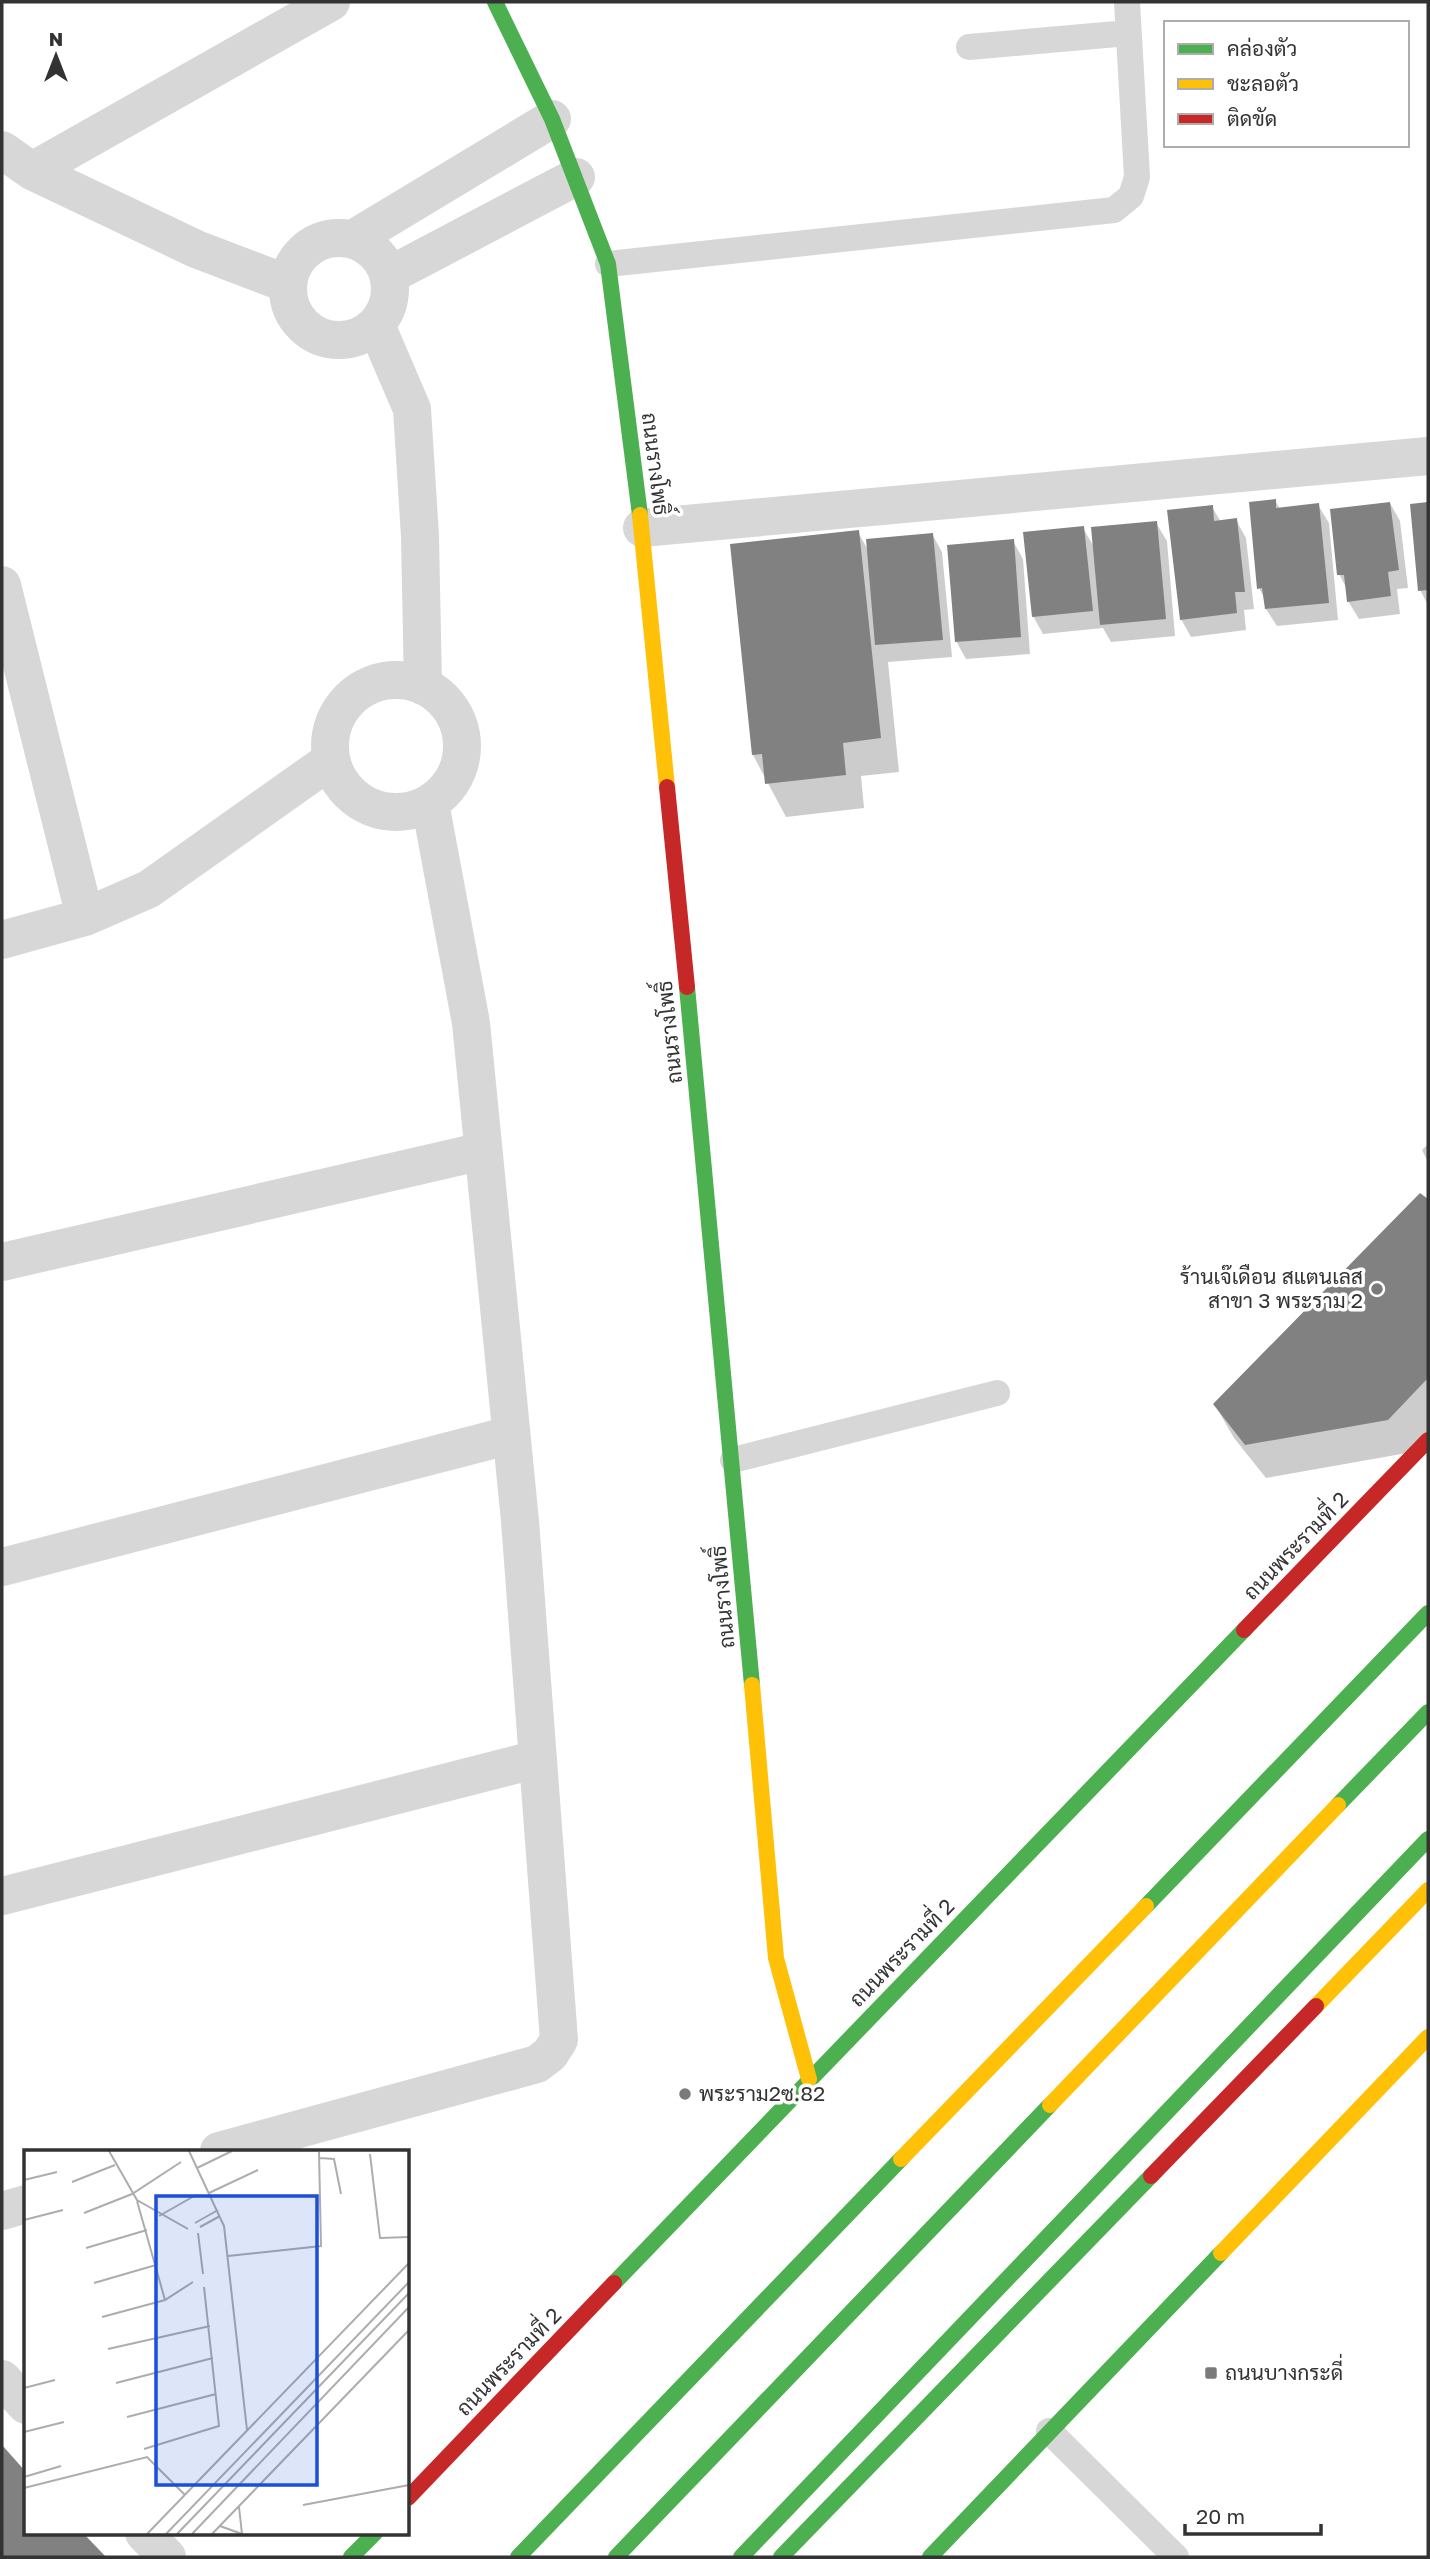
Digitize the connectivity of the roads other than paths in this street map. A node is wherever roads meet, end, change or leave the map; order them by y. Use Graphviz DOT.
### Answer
graph roads {
  1 [pos="331,2"];
  2 [pos="495,2"];
  3 [pos="1126,2"];
  4 [pos="1128,33"];
  5 [pos="969,47"];
  6 [pos="552,120"];
  7 [pos="17,160"];
  8 [pos="576,177"];
  9 [pos="353,239"];
  10 [pos="608,264"];
  11 [pos="390,275"];
  12 [pos="288,284"];
  13 [pos="376,325"];
  14 [pos="1428,456"];
  15 [pos="642,528"];
  16 [pos="4,599"];
  17 [pos="423,685"];
  18 [pos="331,760"];
  19 [pos="430,803"];
  20 [pos="85,917"];
  21 [pos="2,940"];
  22 [pos="483,1151"];
  23 [pos="2,1262"];
  24 [pos="998,1393"];
  25 [pos="511,1435"];
  26 [pos="1428,1440"];
  27 [pos="733,1460"];
  28 [pos="2,1567"];
  29 [pos="1428,1613"];
  30 [pos="1428,1713"];
  31 [pos="538,1759"];
  32 [pos="1428,1839"];
  33 [pos="1428,1891"];
  34 [pos="2,1896"];
  35 [pos="1428,2037"];
  36 [pos="810,2079"];
  37 [pos="223,2150"];
  38 [pos="24,2205"];
  39 [pos="2,2211"];
  40 [pos="2,2379"];
  41 [pos="24,2403"];
  42 [pos="1049,2431"];
  43 [pos="410,2496"];
  44 [pos="145,2534"];
  45 [pos="374,2534"];
  46 [pos="167,2557"];
  47 [pos="351,2557"];
  48 [pos="518,2557"];
  49 [pos="616,2557"];
  50 [pos="741,2557"];
  51 [pos="781,2557"];
  52 [pos="930,2557"];
  53 [pos="1175,2557"];
  1 -- 7 [label="street"];
  2 -- 6 [label="main road, ถนนรางโพธิ์"];
  3 -- 4 [label="lane"];
  4 -- 5 [label="lane"];
  4 -- 10 [label="lane"];
  6 -- 8 [label="main road, ถนนรางโพธิ์"];
  6 -- 9 [label="street"];
  7 -- 12 [label="street"];
  8 -- 10 [label="main road, ถนนรางโพธิ์"];
  8 -- 11 [label="street"];
  9 -- 11 [label="street"];
  9 -- 12 [label="street"];
  10 -- 15 [label="main road, ถนนรางโพธิ์"];
  11 -- 13 [label="street"];
  12 -- 13 [label="street"];
  13 -- 17 [label="street"];
  14 -- 15 [label="street"];
  15 -- 27 [label="main road, ถนนรางโพธิ์"];
  16 -- 20 [label="street"];
  17 -- 18 [label="street"];
  17 -- 19 [label="street"];
  18 -- 19 [label="street"];
  18 -- 20 [label="street"];
  19 -- 22 [label="street"];
  20 -- 21 [label="street"];
  22 -- 23 [label="street"];
  22 -- 25 [label="street"];
  24 -- 27 [label="lane"];
  25 -- 28 [label="street"];
  25 -- 31 [label="street"];
  26 -- 36 [label="main road, ถนนพระรามที่ 2"];
  27 -- 36 [label="main road, ถนนรางโพธิ์"];
  29 -- 48 [label="main road"];
  30 -- 49 [label="main road"];
  31 -- 34 [label="street"];
  31 -- 37 [label="street"];
  32 -- 50 [label="main road"];
  33 -- 51 [label="main road"];
  35 -- 42 [label="main road"];
  36 -- 43 [label="main road, ถนนพระรามที่ 2"];
  38 -- 39 [label="street"];
  40 -- 41 [label="street"];
  42 -- 52 [label="main road"];
  42 -- 53 [label="lane"];
  44 -- 46 [label="street"];
  45 -- 47 [label="main road"];
}
